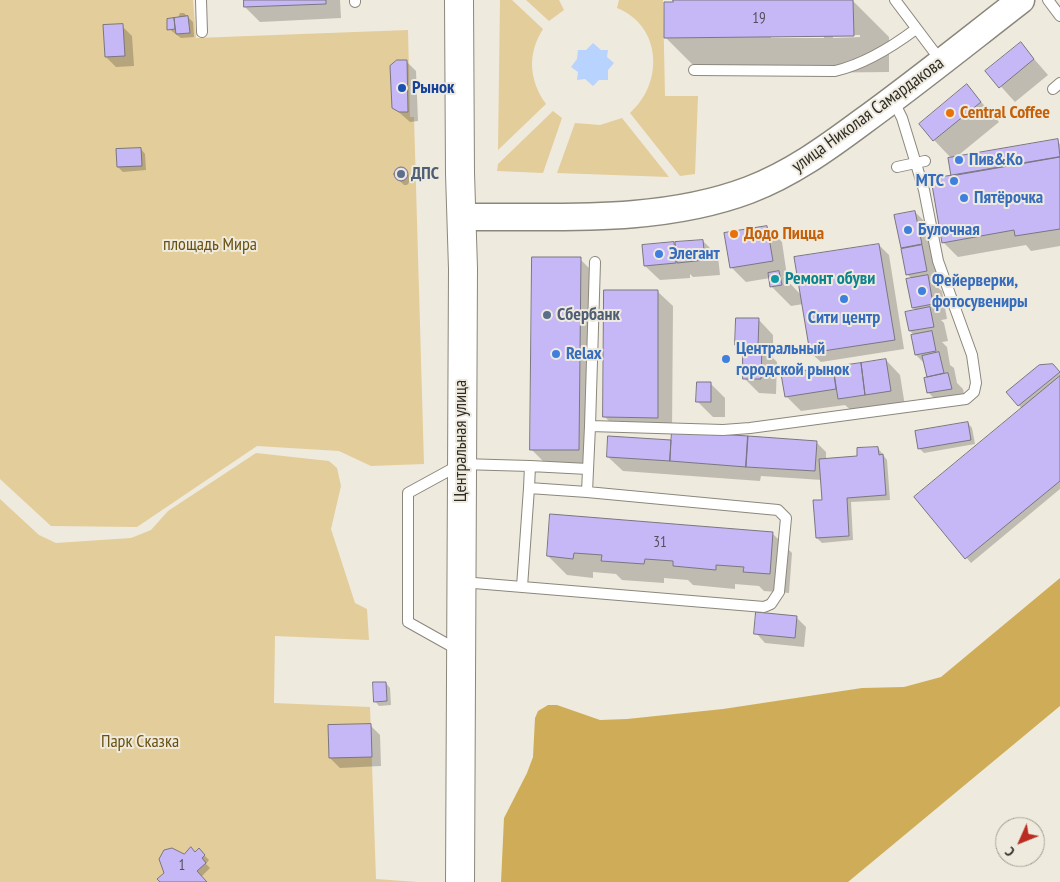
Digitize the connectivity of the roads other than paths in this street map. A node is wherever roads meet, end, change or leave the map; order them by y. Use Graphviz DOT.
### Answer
graph roads {
  1 [pos="201,0"];
  2 [pos="459,0"];
  3 [pos="894,0"];
  4 [pos="1020,0"];
  5 [pos="1048,0"];
  6 [pos="1060,16"];
  7 [pos="916,29"];
  8 [pos="202,32"];
  9 [pos="942,62"];
  10 [pos="694,70"];
  11 [pos="893,100"];
  12 [pos="921,162"];
  13 [pos="897,168"];
  14 [pos="462,217"];
  15 [pos="595,262"];
  16 [pos="985,382"];
  17 [pos="974,392"];
  18 [pos="590,426"];
  19 [pos="461,464"];
  20 [pos="530,466"];
  21 [pos="588,469"];
  22 [pos="529,488"];
  23 [pos="586,492"];
  24 [pos="462,582"];
  25 [pos="522,587"];
  26 [pos="461,651"];
  27 [pos="460,882"];
  1 -- 8 [label="lane"];
  2 -- 14 [label="main road, Центральная улица"];
  3 -- 7 [label="lane"];
  4 -- 9 [label="street, улица Николая Самардакова"];
  5 -- 6 [label="lane"];
  7 -- 9 [label="lane"];
  7 -- 10 [label="lane"];
  9 -- 11 [label="street, улица Николая Самардакова"];
  11 -- 12 [label="lane"];
  11 -- 14 [label="street, улица Николая Самардакова"];
  12 -- 13 [label="lane"];
  12 -- 17 [label="lane"];
  14 -- 19 [label="main road, Центральная улица"];
  15 -- 18 [label="lane"];
  16 -- 17 [label="lane"];
  17 -- 18 [label="lane"];
  18 -- 21 [label="lane"];
  19 -- 20 [label="lane"];
  19 -- 24 [label="main road, Центральная улица"];
  19 -- 26 [label="lane"];
  20 -- 21 [label="lane"];
  20 -- 22 [label="lane"];
  21 -- 23 [label="lane"];
  22 -- 23 [label="lane"];
  22 -- 25 [label="lane"];
  23 -- 25 [label="lane"];
  24 -- 25 [label="lane"];
  24 -- 26 [label="main road, Центральная улица"];
  26 -- 27 [label="main road, Центральная улица"];
}
